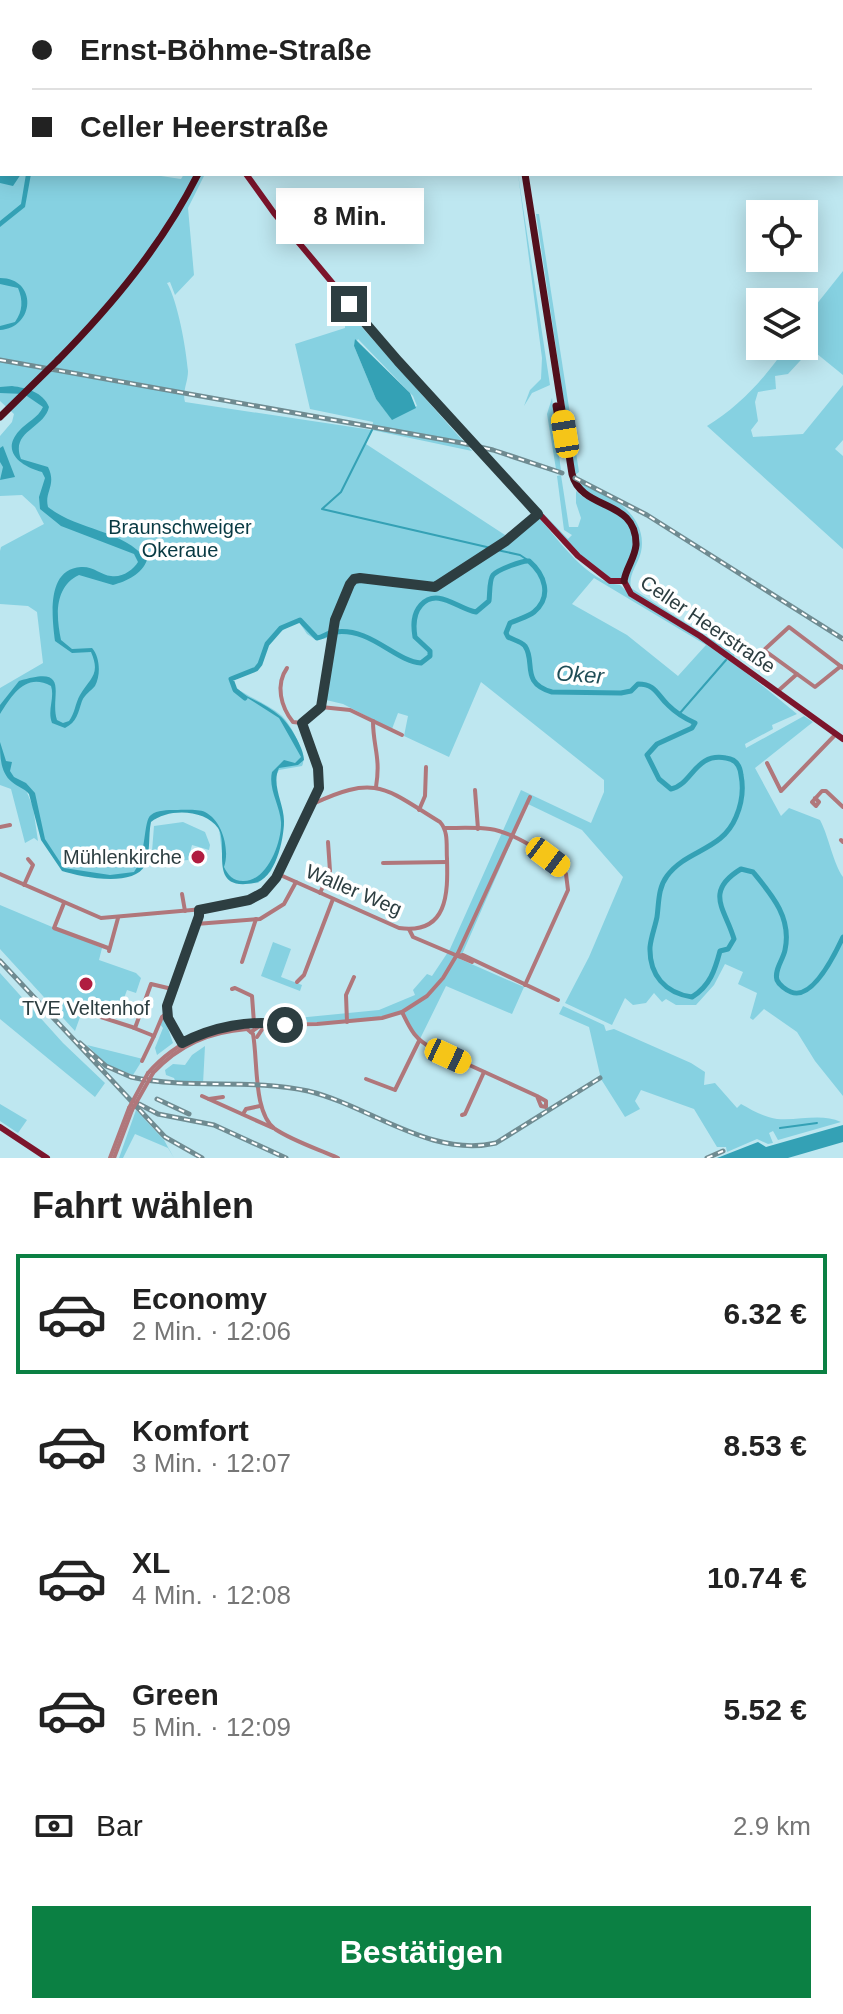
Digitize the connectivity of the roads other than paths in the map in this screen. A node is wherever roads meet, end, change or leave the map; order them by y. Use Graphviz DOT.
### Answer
graph roads {
  1 [pos="194,176"];
  2 [pos="247,176"];
  3 [pos="523,176"];
  4 [pos="523,176"];
  5 [pos="151,248"];
  6 [pos="0,411"];
  7 [pos="0,417"];
  8 [pos="569,460"];
  9 [pos="538,514"];
  10 [pos="624,581"];
  11 [pos="842,667"];
  12 [pos="287,668"];
  13 [pos="797,674"];
  14 [pos="778,692"];
  15 [pos="321,707"];
  16 [pos="303,721"];
  17 [pos="373,721"];
  18 [pos="836,734"];
  19 [pos="402,735"];
  20 [pos="843,739"];
  21 [pos="767,763"];
  22 [pos="426,767"];
  23 [pos="376,787"];
  24 [pos="475,790"];
  25 [pos="318,793"];
  26 [pos="530,797"];
  27 [pos="328,798"];
  28 [pos="815,798"];
  29 [pos="313,804"];
  30 [pos="843,807"];
  31 [pos="419,810"];
  32 [pos="10,825"];
  33 [pos="0,827"];
  34 [pos="445,828"];
  35 [pos="478,829"];
  36 [pos="509,837"];
  37 [pos="328,842"];
  38 [pos="28,859"];
  39 [pos="447,862"];
  40 [pos="383,863"];
  41 [pos="0,874"];
  42 [pos="278,874"];
  43 [pos="296,882"];
  44 [pos="24,885"];
  45 [pos="320,893"];
  46 [pos="182,894"];
  47 [pos="333,899"];
  48 [pos="64,903"];
  49 [pos="199,910"];
  50 [pos="185,911"];
  51 [pos="118,918"];
  52 [pos="256,919"];
  53 [pos="196,924"];
  54 [pos="409,929"];
  55 [pos="457,956"];
  56 [pos="242,962"];
  57 [pos="354,977"];
  58 [pos="297,982"];
  59 [pos="525,985"];
  60 [pos="172,989"];
  61 [pos="232,989"];
  62 [pos="558,1000"];
  63 [pos="168,1012"];
  64 [pos="402,1012"];
  65 [pos="101,1017"];
  66 [pos="347,1022"];
  67 [pos="285,1025"];
  68 [pos="134,1028"];
  69 [pos="251,1028"];
  70 [pos="263,1028"];
  71 [pos="154,1036"];
  72 [pos="257,1037"];
  73 [pos="419,1041"];
  74 [pos="183,1045"];
  75 [pos="142,1061"];
  76 [pos="257,1062"];
  77 [pos="484,1072"];
  78 [pos="366,1079"];
  79 [pos="202,1096"];
  80 [pos="537,1096"];
  81 [pos="208,1099"];
  82 [pos="219,1103"];
  83 [pos="260,1106"];
  84 [pos="244,1112"];
  85 [pos="462,1115"];
  86 [pos="265,1116"];
  87 [pos="257,1121"];
  88 [pos="273,1128"];
  89 [pos="0,1129"];
  90 [pos="45,1158"];
  91 [pos="112,1158"];
  92 [pos="336,1158"];
  1 -- 5 [label="highway"];
  2 -- 9 [label="main road, Celler Heerstraße"];
  3 -- 8 [label="highway"];
  4 -- 8 [label="highway"];
  5 -- 6 [label="highway, bridge"];
  5 -- 7 [label="highway, bridge"];
  8 -- 10 [label="highway"];
  9 -- 10 [label="main road, Celler Heerstraße"];
  9 -- 15 [label="street"];
  10 -- 14 [label="main road, Celler Heerstraße"];
  11 -- 13 [label="street"];
  11 -- 13 [label="street"];
  12 -- 16 [label="street"];
  13 -- 14 [label="street"];
  14 -- 18 [label="main road, Celler Heerstraße"];
  15 -- 16 [label="street"];
  15 -- 17 [label="street"];
  16 -- 25 [label="street"];
  17 -- 19 [label="street"];
  17 -- 23 [label="street"];
  18 -- 20 [label="main road, Celler Heerstraße"];
  18 -- 21 [label="street"];
  22 -- 31 [label="street"];
  23 -- 27 [label="street"];
  23 -- 31 [label="street"];
  24 -- 35 [label="street"];
  25 -- 27 [label="street"];
  25 -- 29 [label="street"];
  26 -- 36 [label="street"];
  27 -- 29 [label="street"];
  28 -- 30 [label="street"];
  29 -- 42 [label="street"];
  31 -- 34 [label="street"];
  32 -- 33 [label="street"];
  34 -- 35 [label="street"];
  34 -- 39 [label="street"];
  35 -- 36 [label="street"];
  36 -- 55 [label="street"];
  36 -- 59 [label="street"];
  37 -- 45 [label="street"];
  38 -- 44 [label="street"];
  39 -- 40 [label="street"];
  39 -- 54 [label="street"];
  41 -- 44 [label="street"];
  42 -- 43 [label="street, Waller Weg"];
  42 -- 49 [label="street"];
  43 -- 45 [label="street, Waller Weg"];
  43 -- 52 [label="street"];
  44 -- 48 [label="street"];
  45 -- 47 [label="street, Waller Weg"];
  46 -- 50 [label="street"];
  47 -- 54 [label="street, Waller Weg"];
  47 -- 58 [label="street"];
  48 -- 51 [label="street"];
  48 -- 51 [label="street"];
  49 -- 50 [label="street"];
  49 -- 53 [label="street"];
  50 -- 51 [label="street"];
  52 -- 53 [label="street"];
  52 -- 56 [label="street"];
  53 -- 60 [label="street"];
  54 -- 55 [label="street, Waller Weg"];
  55 -- 59 [label="street, Waller Weg"];
  55 -- 64 [label="street"];
  57 -- 66 [label="street"];
  59 -- 62 [label="street, Waller Weg"];
  60 -- 63 [label="street"];
  60 -- 68 [label="street"];
  61 -- 69 [label="street"];
  63 -- 71 [label="street"];
  63 -- 74 [label="street"];
  64 -- 66 [label="street"];
  64 -- 73 [label="street"];
  65 -- 68 [label="street"];
  66 -- 67 [label="street"];
  67 -- 69 [label="street"];
  67 -- 70 [label="street"];
  68 -- 71 [label="street"];
  69 -- 70 [label="street"];
  69 -- 72 [label="street"];
  69 -- 74 [label="street"];
  69 -- 76 [label="street"];
  70 -- 72 [label="street"];
  71 -- 75 [label="street"];
  72 -- 76 [label="street"];
  73 -- 77 [label="street"];
  73 -- 78 [label="street"];
  74 -- 91 [label="street, bridge"];
  76 -- 83 [label="street"];
  77 -- 80 [label="street"];
  77 -- 85 [label="street"];
  79 -- 81 [label="street"];
  81 -- 82 [label="street"];
  81 -- 82 [label="street"];
  82 -- 84 [label="street"];
  83 -- 84 [label="street"];
  83 -- 86 [label="street"];
  84 -- 87 [label="street"];
  86 -- 87 [label="street"];
  86 -- 88 [label="street"];
  87 -- 88 [label="street"];
  88 -- 92 [label="street"];
  89 -- 90 [label="main road"];
}
